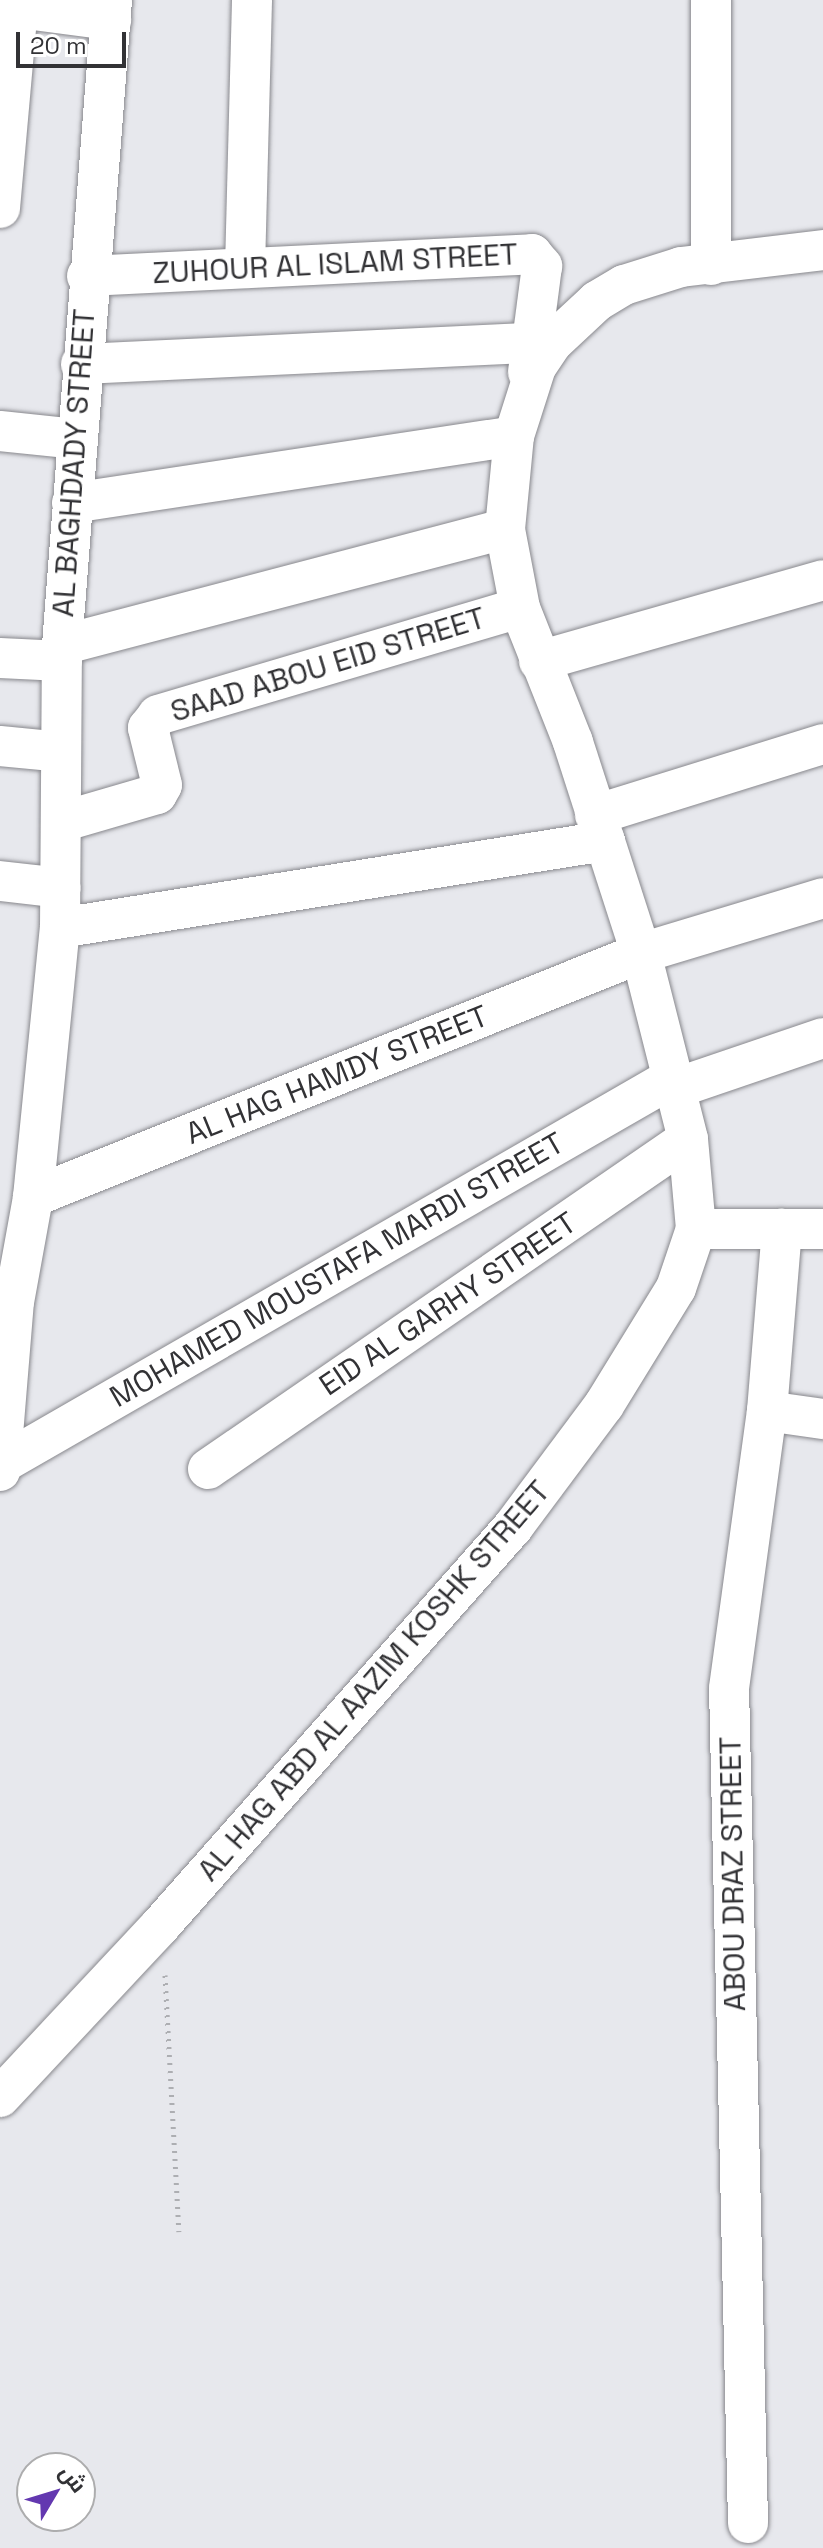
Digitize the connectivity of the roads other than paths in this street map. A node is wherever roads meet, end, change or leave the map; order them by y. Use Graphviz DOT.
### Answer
graph roads {
  1 [pos="252,0"];
  2 [pos="711,0"];
  3 [pos="18,4"];
  4 [pos="112,10"];
  5 [pos="0,208"];
  6 [pos="823,250"];
  7 [pos="711,265"];
  8 [pos="245,268"];
  9 [pos="87,276"];
  10 [pos="533,343"];
  11 [pos="81,364"];
  12 [pos="525,396"];
  13 [pos="0,431"];
  14 [pos="514,436"];
  15 [pos="76,439"];
  16 [pos="72,503"];
  17 [pos="505,529"];
  18 [pos="823,580"];
  19 [pos="520,608"];
  20 [pos="62,653"];
  21 [pos="0,658"];
  22 [pos="539,661"];
  23 [pos="823,744"];
  24 [pos="0,746"];
  25 [pos="61,752"];
  26 [pos="61,822"];
  27 [pos="600,828"];
  28 [pos="0,881"];
  29 [pos="61,888"];
  30 [pos="823,898"];
  31 [pos="60,928"];
  32 [pos="641,953"];
  33 [pos="823,1038"];
  34 [pos="675,1082"];
  35 [pos="688,1139"];
  36 [pos="33,1197"];
  37 [pos="696,1229"];
  38 [pos="782,1229"];
  39 [pos="823,1229"];
  40 [pos="767,1411"];
  41 [pos="823,1419"];
  42 [pos="1,1464"];
  43 [pos="208,1469"];
  44 [pos="0,1471"];
  45 [pos="0,2097"];
  46 [pos="748,2523"];
  1 -- 8 [label="street"];
  2 -- 7 [label="street"];
  3 -- 4 [label="street"];
  3 -- 5 [label="street"];
  4 -- 9 [label="street, AL BAGHDADY STREET"];
  6 -- 7 [label="street"];
  7 -- 12 [label="street"];
  8 -- 9 [label="street, ZUHOUR AL ISLAM STREET"];
  8 -- 10 [label="street, ZUHOUR AL ISLAM STREET"];
  9 -- 11 [label="street, AL BAGHDADY STREET"];
  10 -- 11 [label="street"];
  10 -- 12 [label="street, ZUHOUR AL ISLAM STREET"];
  11 -- 15 [label="street, AL BAGHDADY STREET"];
  12 -- 14 [label="street"];
  13 -- 15 [label="street"];
  14 -- 16 [label="street"];
  14 -- 17 [label="street"];
  15 -- 16 [label="street, AL BAGHDADY STREET"];
  16 -- 20 [label="street, AL BAGHDADY STREET"];
  17 -- 19 [label="street"];
  17 -- 20 [label="street"];
  18 -- 22 [label="street"];
  19 -- 22 [label="street"];
  19 -- 26 [label="street, SAAD ABOU EID STREET"];
  20 -- 21 [label="street"];
  20 -- 25 [label="street, AL BAGHDADY STREET"];
  22 -- 27 [label="street"];
  23 -- 27 [label="street"];
  24 -- 25 [label="street"];
  25 -- 26 [label="street, AL BAGHDADY STREET"];
  26 -- 29 [label="street, AL BAGHDADY STREET"];
  27 -- 31 [label="street"];
  27 -- 32 [label="street"];
  28 -- 29 [label="street"];
  29 -- 31 [label="street, AL BAGHDADY STREET"];
  30 -- 32 [label="street, AL HAG HAMDY STREET"];
  31 -- 36 [label="street, AL BAGHDADY STREET"];
  32 -- 34 [label="street"];
  32 -- 36 [label="street, AL HAG HAMDY STREET"];
  33 -- 34 [label="street, MOHAMED MOUSTAFA MARDI STREET"];
  34 -- 35 [label="street"];
  34 -- 42 [label="street, MOHAMED MOUSTAFA MARDI STREET"];
  35 -- 37 [label="street"];
  35 -- 43 [label="street, EID AL GARHY STREET"];
  36 -- 42 [label="street, AL BAGHDADY STREET"];
  37 -- 38 [label="street"];
  37 -- 45 [label="street, AL HAG ABD AL AAZIM KOSHK STREET"];
  38 -- 39 [label="street"];
  38 -- 40 [label="street, ABOU DRAZ STREET"];
  40 -- 41 [label="street"];
  40 -- 46 [label="street, ABOU DRAZ STREET"];
  42 -- 44 [label="street, AL BAGHDADY STREET"];
}
